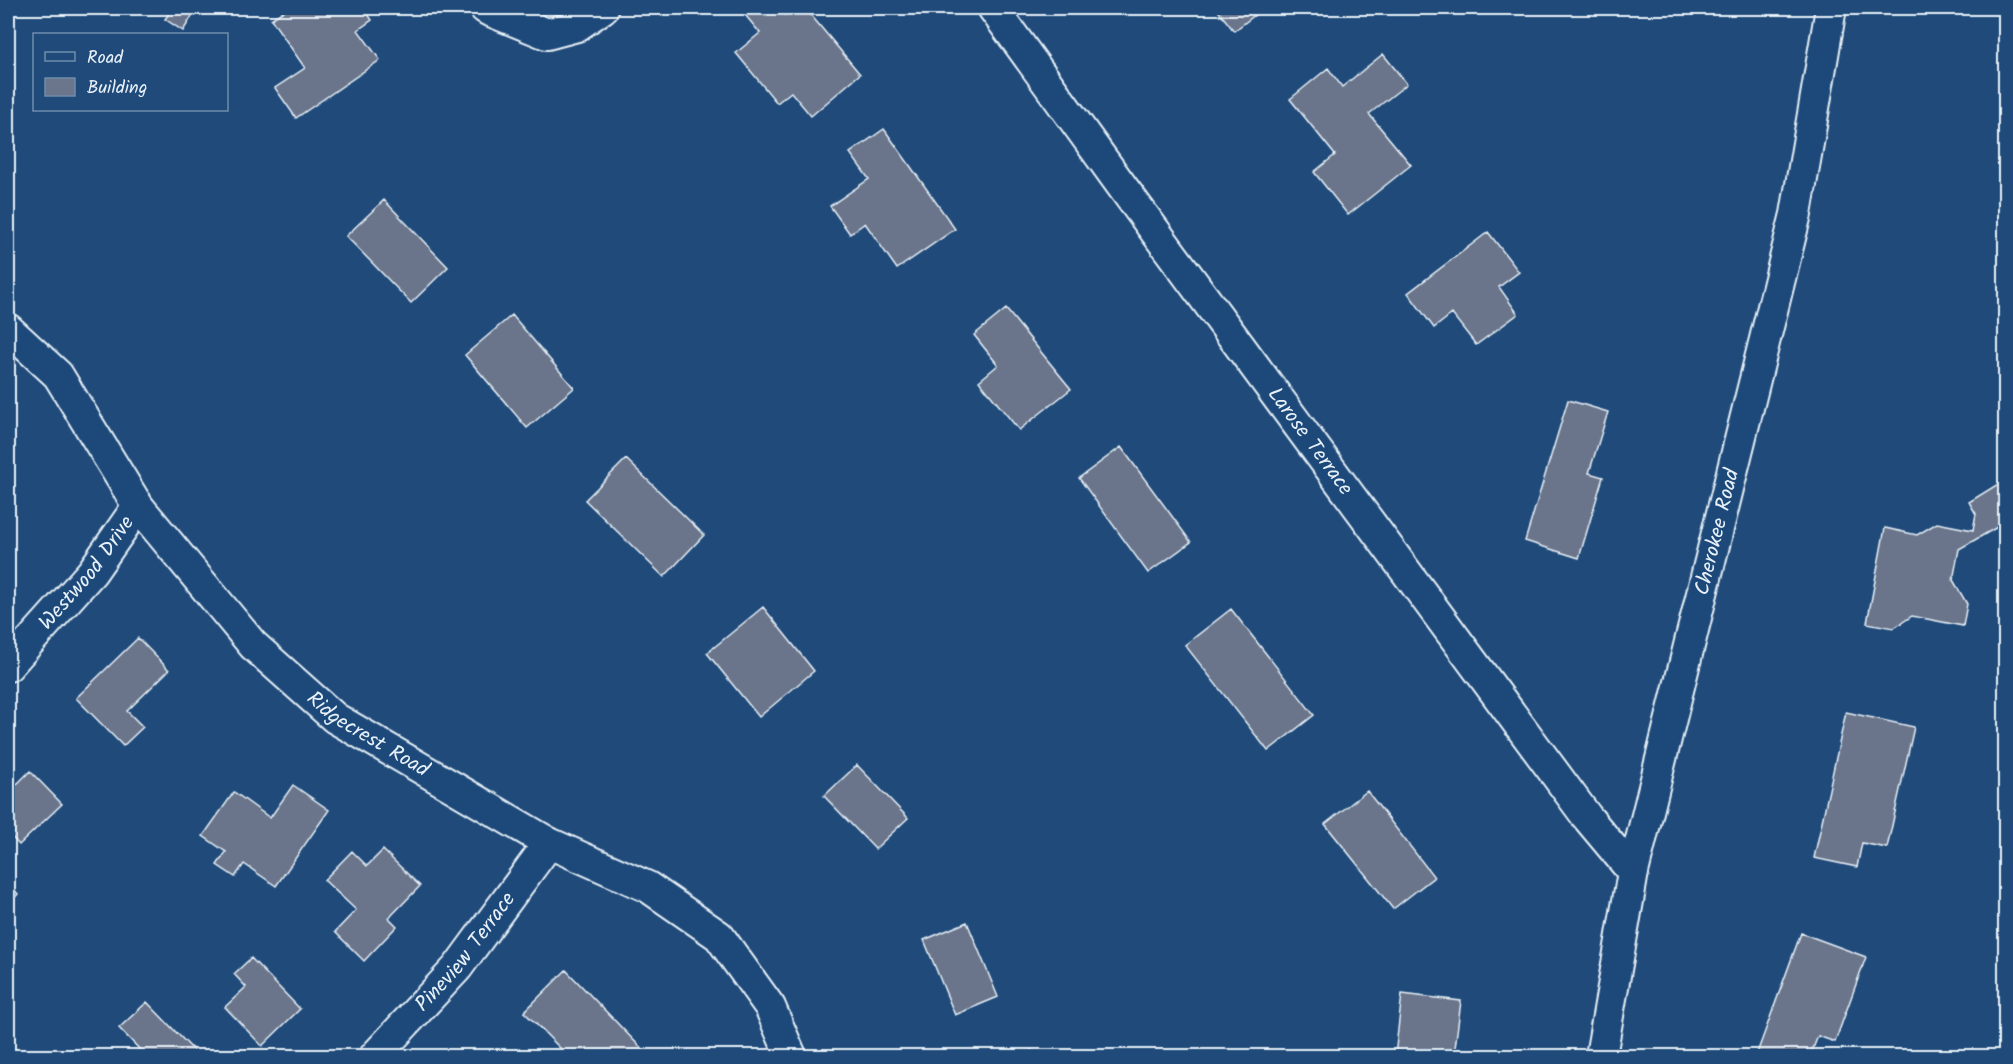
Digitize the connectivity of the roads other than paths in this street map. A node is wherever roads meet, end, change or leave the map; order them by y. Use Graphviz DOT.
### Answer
graph roads {
  1 [pos="485,8"];
  2 [pos="603,8"];
  3 [pos="993,8"];
  4 [pos="1831,8"];
  5 [pos="8,329"];
  6 [pos="138,506"];
  7 [pos="8,666"];
  8 [pos="549,843"];
  9 [pos="1633,872"];
  10 [pos="375,1056"];
  11 [pos="791,1056"];
  12 [pos="1601,1056"];
  1 -- 2 [label="street"];
  3 -- 9 [label="street, Larose Terrace"];
  4 -- 9 [label="street, Cherokee Road"];
  5 -- 6 [label="street, Ridgecrest Road"];
  6 -- 7 [label="street, Westwood Drive"];
  6 -- 8 [label="street, Ridgecrest Road"];
  8 -- 10 [label="street, Pineview Terrace"];
  8 -- 11 [label="street, Ridgecrest Road"];
  9 -- 12 [label="street, Cherokee Road"];
}
